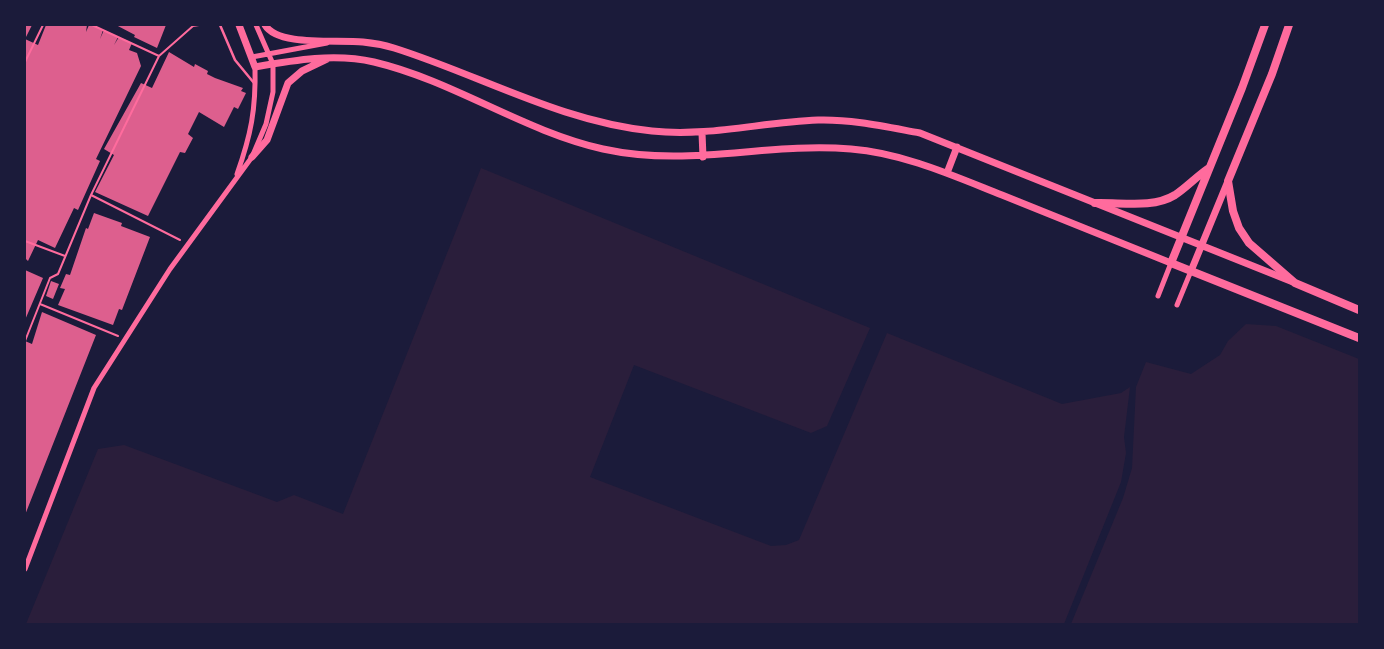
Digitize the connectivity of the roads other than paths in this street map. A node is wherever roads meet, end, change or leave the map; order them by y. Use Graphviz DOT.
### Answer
graph roads {
  1 [pos="220,25"];
  2 [pos="239,25"];
  3 [pos="256,25"];
  4 [pos="265,25"];
  5 [pos="1264,25"];
  6 [pos="1289,25"];
  7 [pos="339,40"];
  8 [pos="269,53"];
  9 [pos="252,57"];
  10 [pos="331,58"];
  11 [pos="272,64"];
  12 [pos="255,67"];
  13 [pos="256,85"];
  14 [pos="702,133"];
  15 [pos="957,147"];
  16 [pos="252,156"];
  17 [pos="703,157"];
  18 [pos="1210,167"];
  19 [pos="947,173"];
  20 [pos="235,180"];
  21 [pos="1228,181"];
  22 [pos="1095,203"];
  23 [pos="1181,238"];
  24 [pos="1202,246"];
  25 [pos="1171,263"];
  26 [pos="1191,271"];
  27 [pos="1295,283"];
  28 [pos="1158,296"];
  29 [pos="1177,305"];
  30 [pos="1359,310"];
  31 [pos="1359,338"];
  32 [pos="25,569"];
  1 -- 13 [label="lane"];
  2 -- 9 [label="street"];
  3 -- 8 [label="street"];
  4 -- 7 [label="street"];
  5 -- 18 [label="main road"];
  6 -- 21 [label="main road"];
  7 -- 8 [label="street"];
  7 -- 14 [label="street"];
  8 -- 9 [label="street"];
  8 -- 11 [label="street"];
  9 -- 12 [label="street"];
  10 -- 11 [label="street"];
  10 -- 16 [label="street"];
  10 -- 17 [label="street"];
  11 -- 12 [label="street"];
  11 -- 16 [label="street"];
  12 -- 13 [label="street"];
  13 -- 20 [label="street"];
  14 -- 15 [label="street"];
  14 -- 17 [label="street"];
  15 -- 19 [label="street"];
  15 -- 22 [label="street"];
  16 -- 20 [label="street"];
  17 -- 19 [label="street"];
  18 -- 22 [label="main road"];
  18 -- 23 [label="main road"];
  19 -- 25 [label="street"];
  20 -- 32 [label="street"];
  21 -- 24 [label="street"];
  21 -- 27 [label="main road"];
  22 -- 23 [label="street"];
  23 -- 24 [label="street"];
  23 -- 25 [label="main road"];
  24 -- 26 [label="street"];
  24 -- 27 [label="street"];
  25 -- 26 [label="main road"];
  25 -- 28 [label="street"];
  26 -- 29 [label="street"];
  26 -- 31 [label="main road"];
  27 -- 30 [label="main road"];
}
